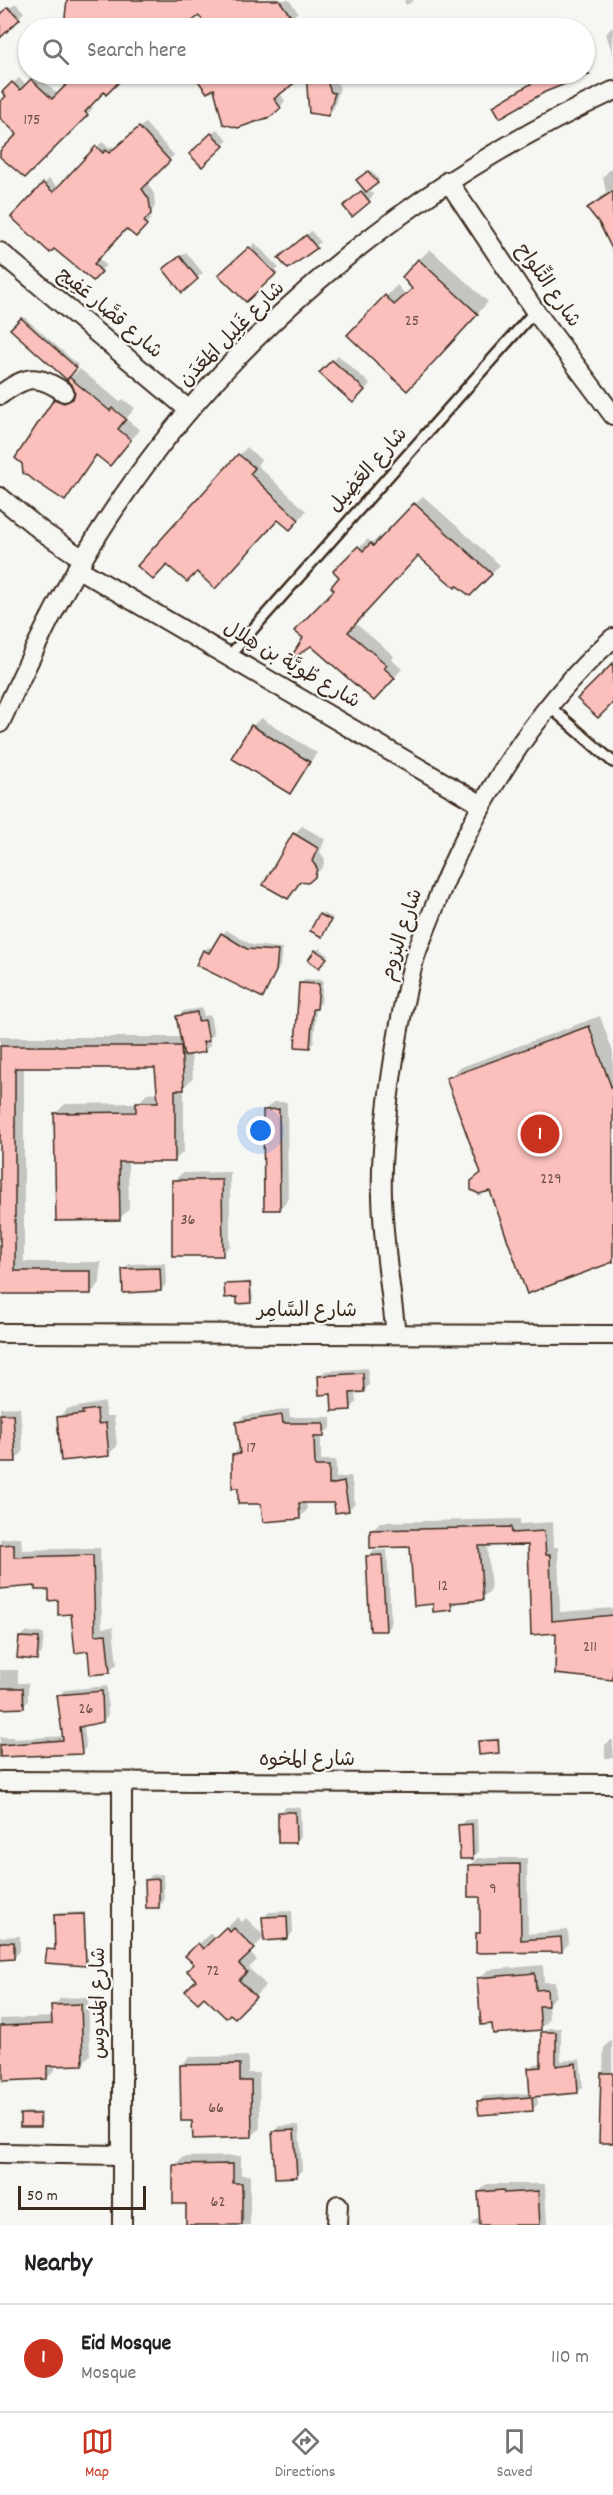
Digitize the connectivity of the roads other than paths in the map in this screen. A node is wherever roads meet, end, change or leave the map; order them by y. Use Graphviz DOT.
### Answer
graph roads {
  1 [pos="613,91"];
  2 [pos="448,181"];
  3 [pos="0,252"];
  4 [pos="535,311"];
  5 [pos="64,393"];
  6 [pos="0,395"];
  7 [pos="189,410"];
  8 [pos="613,415"];
  9 [pos="0,497"];
  10 [pos="80,564"];
  11 [pos="613,638"];
  12 [pos="229,656"];
  13 [pos="549,707"];
  14 [pos="0,723"];
  15 [pos="613,762"];
  16 [pos="482,805"];
  17 [pos="0,1333"];
  18 [pos="396,1334"];
  19 [pos="613,1335"];
  20 [pos="0,1781"];
  21 [pos="122,1782"];
  22 [pos="613,1784"];
  23 [pos="0,2153"];
  24 [pos="122,2155"];
  25 [pos="338,2205"];
  26 [pos="122,2225"];
  27 [pos="337,2225"];
  1 -- 2 [label="street, شارع غَلِيل المَعَدَن"];
  2 -- 4 [label="street, شارع التِّلواح"];
  2 -- 7 [label="street, شارع غَلِيل المَعَدَن"];
  3 -- 7 [label="street, شارع قصَّار عَفِيج"];
  4 -- 8 [label="street, شارع التِّلواح"];
  4 -- 12 [label="lane, شارع العَضِيل"];
  5 -- 6 [label="street"];
  7 -- 10 [label="street, شارع غَلِيل المَعَدَن"];
  9 -- 10 [label="street, شارع طُويَّة بن هِلال"];
  10 -- 12 [label="street, شارع طُويَّة بن هِلال"];
  10 -- 14 [label="street, شارع غَلِيل المَعَدَن"];
  11 -- 13 [label="street, شارع البزوم"];
  12 -- 16 [label="street, شارع طُويَّة بن هِلال"];
  13 -- 15 [label="lane"];
  13 -- 16 [label="street, شارع البزوم"];
  16 -- 18 [label="street, شارع البزوم"];
  17 -- 18 [label="street, شارع السَّامِر"];
  18 -- 19 [label="street, شارع السَّامِر"];
  20 -- 21 [label="street, شارع المخوه"];
  21 -- 22 [label="street, شارع المخوه"];
  21 -- 24 [label="street, شارع المَندوس"];
  23 -- 24 [label="street"];
  24 -- 26 [label="street, شارع المَندوس"];
  25 -- 27 [label="street"];
}
